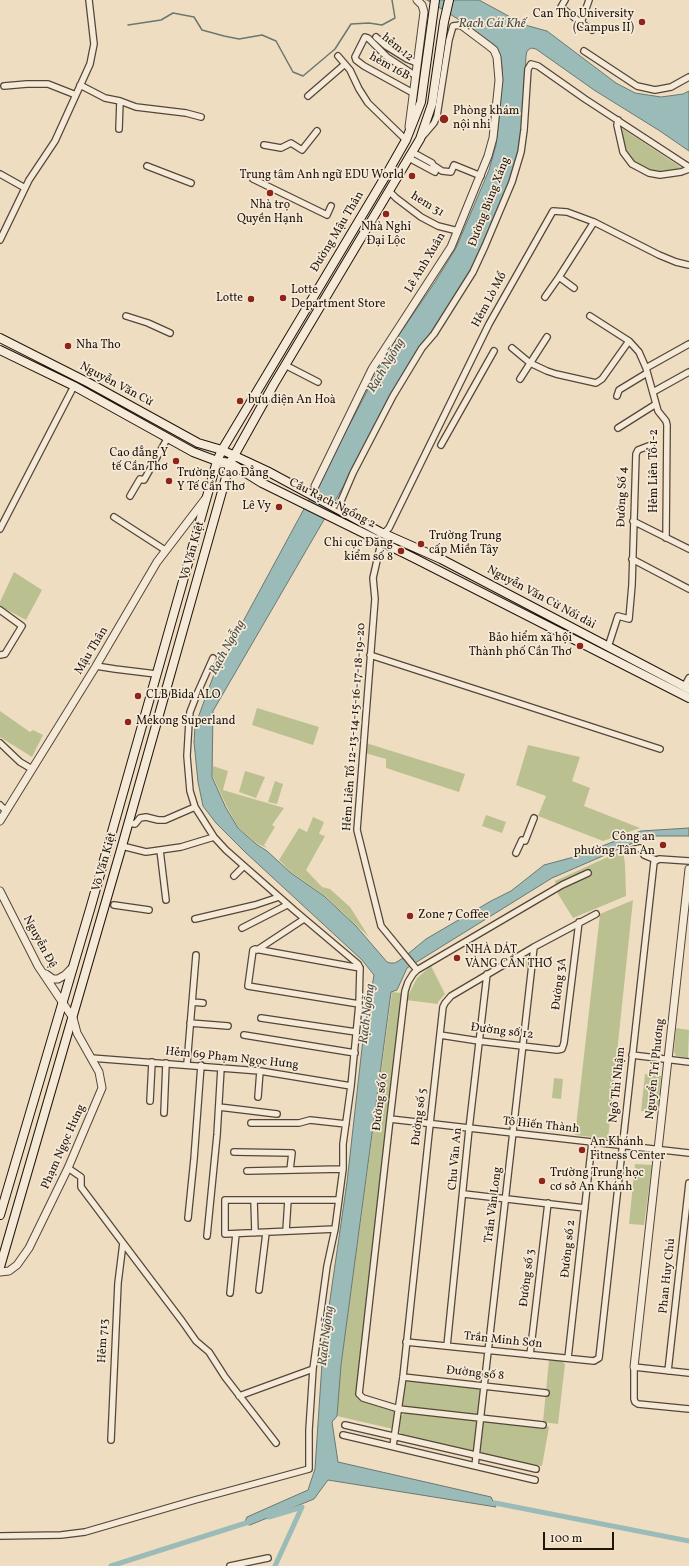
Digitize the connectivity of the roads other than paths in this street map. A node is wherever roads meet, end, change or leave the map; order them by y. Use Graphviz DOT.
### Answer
graph roads {
  1 [pos="89,0"];
  2 [pos="417,0"];
  3 [pos="435,0"];
  4 [pos="449,0"];
  5 [pos="565,0"];
  6 [pos="589,0"];
  7 [pos="581,23"];
  8 [pos="461,25"];
  9 [pos="592,30"];
  10 [pos="365,37"];
  11 [pos="376,37"];
  12 [pos="584,51"];
  13 [pos="338,56"];
  14 [pos="417,63"];
  15 [pos="345,64"];
  16 [pos="416,76"];
  17 [pos="689,77"];
  18 [pos="80,85"];
  19 [pos="4,86"];
  20 [pos="413,93"];
  21 [pos="76,95"];
  22 [pos="308,96"];
  23 [pos="120,101"];
  24 [pos="202,117"];
  25 [pos="618,120"];
  26 [pos="118,129"];
  27 [pos="317,131"];
  28 [pos="407,136"];
  29 [pos="420,139"];
  30 [pos="264,145"];
  31 [pos="411,155"];
  32 [pos="147,166"];
  33 [pos="689,168"];
  34 [pos="435,172"];
  35 [pos="0,174"];
  36 [pos="481,176"];
  37 [pos="253,180"];
  38 [pos="191,182"];
  39 [pos="25,188"];
  40 [pos="389,191"];
  41 [pos="331,206"];
  42 [pos="594,222"];
  43 [pos="458,231"];
  44 [pos="0,240"];
  45 [pos="689,265"];
  46 [pos="559,277"];
  47 [pos="574,288"];
  48 [pos="545,298"];
  49 [pos="126,316"];
  50 [pos="590,316"];
  51 [pos="294,330"];
  52 [pos="170,333"];
  53 [pos="303,335"];
  54 [pos="547,337"];
  55 [pos="0,338"];
  56 [pos="629,341"];
  57 [pos="689,344"];
  58 [pos="512,348"];
  59 [pos="0,350"];
  60 [pos="494,351"];
  61 [pos="530,363"];
  62 [pos="285,365"];
  63 [pos="646,370"];
  64 [pos="689,372"];
  65 [pos="520,379"];
  66 [pos="318,382"];
  67 [pos="74,386"];
  68 [pos="653,392"];
  69 [pos="618,396"];
  70 [pos="656,404"];
  71 [pos="618,428"];
  72 [pos="167,439"];
  73 [pos="441,445"];
  74 [pos="651,445"];
  75 [pos="222,450"];
  76 [pos="234,455"];
  77 [pos="218,461"];
  78 [pos="230,463"];
  79 [pos="315,486"];
  80 [pos="130,496"];
  81 [pos="208,496"];
  82 [pos="341,501"];
  83 [pos="114,518"];
  84 [pos="187,521"];
  85 [pos="633,521"];
  86 [pos="0,529"];
  87 [pos="382,533"];
  88 [pos="197,534"];
  89 [pos="666,538"];
  90 [pos="381,543"];
  91 [pos="689,549"];
  92 [pos="165,550"];
  93 [pos="632,559"];
  94 [pos="689,589"];
  95 [pos="536,609"];
  96 [pos="0,610"];
  97 [pos="532,618"];
  98 [pos="608,647"];
  99 [pos="0,655"];
  100 [pos="370,655"];
  101 [pos="213,658"];
  102 [pos="96,666"];
  103 [pos="156,674"];
  104 [pos="689,678"];
  105 [pos="687,688"];
  106 [pos="689,698"];
  107 [pos="0,743"];
  108 [pos="660,749"];
  109 [pos="32,769"];
  110 [pos="0,805"];
  111 [pos="195,807"];
  112 [pos="6,811"];
  113 [pos="149,817"];
  114 [pos="534,818"];
  115 [pos="0,821"];
  116 [pos="128,823"];
  117 [pos="150,824"];
  118 [pos="214,837"];
  119 [pos="122,846"];
  120 [pos="160,850"];
  121 [pos="632,850"];
  122 [pos="516,854"];
  123 [pos="656,860"];
  124 [pos="689,862"];
  125 [pos="244,866"];
  126 [pos="689,869"];
  127 [pos="588,873"];
  128 [pos="234,876"];
  129 [pos="0,891"];
  130 [pos="278,897"];
  131 [pos="166,900"];
  132 [pos="114,905"];
  133 [pos="287,905"];
  134 [pos="149,910"];
  135 [pos="596,914"];
  136 [pos="194,918"];
  137 [pos="304,919"];
  138 [pos="579,922"];
  139 [pos="242,928"];
  140 [pos="534,947"];
  141 [pos="257,950"];
  142 [pos="196,955"];
  143 [pos="38,966"];
  144 [pos="72,968"];
  145 [pos="360,968"];
  146 [pos="415,969"];
  147 [pos="487,974"];
  148 [pos="62,1002"];
  149 [pos="192,1002"];
  150 [pos="203,1003"];
  151 [pos="359,1004"];
  152 [pos="73,1018"];
  153 [pos="261,1018"];
  154 [pos="190,1023"];
  155 [pos="228,1026"];
  156 [pos="356,1032"];
  157 [pos="244,1035"];
  158 [pos="440,1035"];
  159 [pos="479,1041"];
  160 [pos="523,1045"];
  161 [pos="562,1049"];
  162 [pos="355,1053"];
  163 [pos="632,1055"];
  164 [pos="91,1058"];
  165 [pos="668,1060"];
  166 [pos="152,1062"];
  167 [pos="689,1062"];
  168 [pos="166,1063"];
  169 [pos="187,1064"];
  170 [pos="201,1065"];
  171 [pos="221,1068"];
  172 [pos="260,1070"];
  173 [pos="351,1086"];
  174 [pos="258,1097"];
  175 [pos="150,1101"];
  176 [pos="218,1106"];
  177 [pos="164,1113"];
  178 [pos="277,1114"];
  179 [pos="390,1119"];
  180 [pos="251,1123"];
  181 [pos="346,1124"];
  182 [pos="430,1124"];
  183 [pos="469,1129"];
  184 [pos="513,1134"];
  185 [pos="592,1142"];
  186 [pos="623,1146"];
  187 [pos="658,1149"];
  188 [pos="234,1152"];
  189 [pos="689,1153"];
  190 [pos="68,1168"];
  191 [pos="343,1169"];
  192 [pos="290,1170"];
  193 [pos="247,1171"];
  194 [pos="689,1183"];
  195 [pos="464,1194"];
  196 [pos="505,1198"];
  197 [pos="254,1200"];
  198 [pos="288,1200"];
  199 [pos="339,1200"];
  200 [pos="548,1203"];
  201 [pos="585,1208"];
  202 [pos="0,1215"];
  203 [pos="188,1218"];
  204 [pos="335,1229"];
  205 [pos="286,1232"];
  206 [pos="255,1233"];
  207 [pos="266,1233"];
  208 [pos="236,1234"];
  209 [pos="207,1236"];
  210 [pos="123,1242"];
  211 [pos="0,1267"];
  212 [pos="0,1272"];
  213 [pos="259,1290"];
  214 [pos="230,1293"];
  215 [pos="406,1342"];
  216 [pos="447,1346"];
  217 [pos="488,1350"];
  218 [pos="530,1355"];
  219 [pos="568,1358"];
  220 [pos="597,1361"];
  221 [pos="634,1367"];
  222 [pos="313,1369"];
  223 [pos="668,1371"];
  224 [pos="689,1373"];
  225 [pos="403,1377"];
  226 [pos="484,1386"];
  227 [pos="546,1393"];
  228 [pos="239,1396"];
  229 [pos="399,1409"];
  230 [pos="689,1410"];
  231 [pos="481,1417"];
  232 [pos="344,1424"];
  233 [pos="543,1425"];
  234 [pos="343,1435"];
  235 [pos="395,1436"];
  236 [pos="111,1440"];
  237 [pos="276,1443"];
  238 [pos="393,1446"];
  239 [pos="477,1455"];
  240 [pos="475,1466"];
  241 [pos="536,1469"];
  242 [pos="536,1480"];
  243 [pos="0,1536"];
  244 [pos="268,1558"];
  245 [pos="230,1566"];
  1 -- 18 [label="street"];
  2 -- 14 [label="street"];
  3 -- 28 [label="main road, Đường Mậu Thân"];
  4 -- 29 [label="main road, Đường Mậu Thân"];
  5 -- 7 [label="street"];
  6 -- 7 [label="street"];
  7 -- 9 [label="street"];
  8 -- 29 [label="street"];
  8 -- 36 [label="street, Lê Anh Xuân"];
  10 -- 16 [label="street, hẻm 12"];
  10 -- 20 [label="street, hẻm 16B"];
  11 -- 14 [label="street"];
  12 -- 17 [label="street"];
  13 -- 15 [label="street"];
  14 -- 16 [label="street"];
  15 -- 22 [label="street"];
  15 -- 28 [label="street"];
  16 -- 20 [label="street"];
  18 -- 21 [label="street"];
  18 -- 23 [label="street"];
  19 -- 21 [label="street"];
  20 -- 28 [label="street"];
  21 -- 39 [label="street"];
  23 -- 24 [label="street"];
  23 -- 26 [label="street"];
  25 -- 33 [label="street, Đường Búng Xáng"];
  25 -- 33 [label="street"];
  25 -- 82 [label="street, Đường Búng Xáng"];
  27 -- 30 [label="street"];
  28 -- 51 [label="main road, Đường Mậu Thân"];
  29 -- 31 [label="main road, Đường Mậu Thân"];
  31 -- 34 [label="street"];
  31 -- 36 [label="street"];
  31 -- 40 [label="main road, Đường Mậu Thân"];
  32 -- 38 [label="street"];
  35 -- 39 [label="street"];
  36 -- 43 [label="street, Lê Anh Xuân"];
  37 -- 41 [label="street"];
  39 -- 44 [label="street"];
  40 -- 43 [label="street, hem 31"];
  40 -- 53 [label="main road, Đường Mậu Thân"];
  42 -- 45 [label="street, Hẻm Lò Mổ"];
  42 -- 46 [label="street"];
  42 -- 87 [label="street, Hẻm Lò Mổ"];
  43 -- 79 [label="street, Lê Anh Xuân"];
  46 -- 47 [label="street"];
  46 -- 48 [label="street"];
  49 -- 52 [label="street"];
  50 -- 56 [label="street, Hẻm Liên Tổ 1-2"];
  51 -- 53 [label="main road"];
  51 -- 75 [label="main road, Đường Mậu Thân"];
  53 -- 62 [label="main road, Đường Mậu Thân"];
  54 -- 61 [label="street"];
  55 -- 75 [label="main road, Nguyễn Văn Cừ"];
  56 -- 61 [label="street"];
  56 -- 63 [label="street, Hẻm Liên Tổ 1-2"];
  57 -- 63 [label="street"];
  58 -- 61 [label="street"];
  59 -- 67 [label="main road, Nguyễn Văn Cừ"];
  60 -- 73 [label="street"];
  61 -- 65 [label="street"];
  62 -- 66 [label="street"];
  62 -- 76 [label="main road, Đường Mậu Thân"];
  63 -- 68 [label="street, Hẻm Liên Tổ 1-2"];
  63 -- 69 [label="street"];
  64 -- 68 [label="street"];
  67 -- 72 [label="main road, Nguyễn Văn Cừ"];
  67 -- 86 [label="street"];
  68 -- 70 [label="street, Hẻm Liên Tổ 1-2"];
  70 -- 71 [label="street"];
  70 -- 89 [label="street, Hẻm Liên Tổ 1-2"];
  72 -- 77 [label="main road, Nguyễn Văn Cừ"];
  72 -- 80 [label="street"];
  74 -- 85 [label="street, Đường Số 4"];
  75 -- 76 [label="main road, Nguyễn Văn Cừ"];
  75 -- 77 [label="main road, Đường Mậu Thân"];
  76 -- 78 [label="main road, Võ Văn Kiệt"];
  76 -- 87 [label="main road, Cầu Rạch Ngổng 2"];
  77 -- 78 [label="main road, Nguyễn Văn Cừ"];
  77 -- 81 [label="main road, Võ Văn Kiệt"];
  78 -- 90 [label="main road, Cầu Rạch Ngổng 2"];
  78 -- 116 [label="main road, Võ Văn Kiệt"];
  81 -- 84 [label="street, Mậu Thân"];
  81 -- 88 [label="main road, Võ Văn Kiệt"];
  83 -- 92 [label="street"];
  84 -- 88 [label="street"];
  84 -- 92 [label="street, Mậu Thân"];
  85 -- 89 [label="street"];
  85 -- 93 [label="street, Đường Số 4"];
  87 -- 95 [label="main road, Nguyễn Văn Cừ Nối dài"];
  88 -- 103 [label="main road, Võ Văn Kiệt"];
  89 -- 91 [label="street"];
  90 -- 97 [label="main road"];
  90 -- 100 [label="street, Hẻm Liên Tổ 12-13-14-15-16-17-18-19-20"];
  92 -- 102 [label="street, Mậu Thân"];
  93 -- 94 [label="street"];
  93 -- 98 [label="street"];
  95 -- 97 [label="main road"];
  95 -- 98 [label="main road, Nguyễn Văn Cừ Nối dài"];
  96 -- 99 [label="street"];
  97 -- 106 [label="main road"];
  98 -- 105 [label="main road, Nguyễn Văn Cừ Nối dài"];
  100 -- 108 [label="street"];
  100 -- 146 [label="street, Hẻm Liên Tổ 12-13-14-15-16-17-18-19-20"];
  101 -- 111 [label="street"];
  102 -- 103 [label="street"];
  102 -- 109 [label="street, Mậu Thân"];
  103 -- 144 [label="main road, Võ Văn Kiệt"];
  104 -- 105 [label="street"];
  107 -- 109 [label="street"];
  109 -- 112 [label="street, Mậu Thân"];
  110 -- 112 [label="street"];
  111 -- 113 [label="street"];
  111 -- 118 [label="street"];
  112 -- 115 [label="street, Mậu Thân"];
  113 -- 116 [label="street"];
  113 -- 117 [label="street"];
  114 -- 122 [label="street"];
  116 -- 119 [label="main road, Võ Văn Kiệt"];
  118 -- 120 [label="street"];
  118 -- 125 [label="street"];
  119 -- 120 [label="street"];
  119 -- 152 [label="main road, Võ Văn Kiệt"];
  120 -- 131 [label="street"];
  121 -- 123 [label="street"];
  123 -- 124 [label="street"];
  123 -- 163 [label="street, Ngô Thì Nhậm"];
  125 -- 128 [label="street"];
  125 -- 130 [label="street"];
  126 -- 165 [label="street, Nguyển Tri Phương"];
  127 -- 146 [label="street, Đường số 6"];
  129 -- 143 [label="street, Nguyễn Đệ"];
  130 -- 133 [label="street"];
  130 -- 136 [label="street"];
  132 -- 134 [label="street"];
  133 -- 137 [label="street"];
  133 -- 139 [label="street"];
  135 -- 138 [label="street, Đường số 5"];
  137 -- 141 [label="street"];
  137 -- 145 [label="street"];
  138 -- 140 [label="street, Đường số 5"];
  138 -- 161 [label="street, Đường 3A"];
  140 -- 147 [label="street, Đường số 5"];
  140 -- 160 [label="street, Trần Văn Long"];
  141 -- 145 [label="street"];
  141 -- 151 [label="street"];
  142 -- 149 [label="street"];
  143 -- 144 [label="street"];
  143 -- 148 [label="street, Nguyễn Đệ"];
  144 -- 148 [label="main road, Võ Văn Kiệt"];
  145 -- 151 [label="street"];
  146 -- 179 [label="street, Đường số 6"];
  147 -- 158 [label="street, Đường số 5"];
  147 -- 159 [label="street, Chu Văn An"];
  148 -- 152 [label="street, Nguyễn Đệ"];
  148 -- 202 [label="main road, Võ Văn Kiệt"];
  149 -- 150 [label="street"];
  149 -- 154 [label="street"];
  151 -- 156 [label="street"];
  152 -- 164 [label="street, Phạm Ngọc Hưng"];
  152 -- 211 [label="main road, Võ Văn Kiệt"];
  153 -- 156 [label="street"];
  154 -- 155 [label="street"];
  154 -- 169 [label="street"];
  156 -- 162 [label="street"];
  157 -- 162 [label="street"];
  158 -- 159 [label="street, Đường số 12"];
  158 -- 182 [label="street, Đường số 5"];
  159 -- 160 [label="street, Đường số 12"];
  159 -- 183 [label="street, Chu Văn An"];
  160 -- 161 [label="street, Đường số 12"];
  160 -- 184 [label="street, Trần Văn Long"];
  162 -- 173 [label="street"];
  163 -- 165 [label="street"];
  163 -- 186 [label="street, Ngô Thì Nhậm"];
  164 -- 166 [label="street, Hẻm 69 Phạm Ngọc Hưng"];
  164 -- 190 [label="street, Phạm Ngọc Hưng"];
  165 -- 167 [label="street"];
  165 -- 187 [label="street, Nguyển Tri Phương"];
  166 -- 168 [label="street, Hẻm 69 Phạm Ngọc Hưng"];
  166 -- 175 [label="street"];
  168 -- 169 [label="street, Hẻm 69 Phạm Ngọc Hưng"];
  168 -- 177 [label="street"];
  169 -- 170 [label="street, Hẻm 69 Phạm Ngọc Hưng"];
  170 -- 171 [label="street, Hẻm 69 Phạm Ngọc Hưng"];
  170 -- 203 [label="street"];
  171 -- 172 [label="street, Hẻm 69 Phạm Ngọc Hưng"];
  171 -- 176 [label="street"];
  172 -- 173 [label="street, Hẻm 69 Phạm Ngọc Hưng"];
  172 -- 174 [label="street"];
  173 -- 181 [label="street"];
  176 -- 178 [label="street"];
  176 -- 209 [label="street"];
  179 -- 182 [label="street, Tô Hiến Thành"];
  179 -- 229 [label="street, Đường số 6"];
  180 -- 181 [label="street"];
  181 -- 191 [label="street"];
  182 -- 183 [label="street, Tô Hiến Thành"];
  182 -- 215 [label="street, Đường số 5"];
  183 -- 184 [label="street, Tô Hiến Thành"];
  183 -- 195 [label="street, Chu Văn An"];
  184 -- 185 [label="street, Tô Hiến Thành"];
  184 -- 196 [label="street, Trần Văn Long"];
  185 -- 186 [label="street, Tô Hiến Thành"];
  185 -- 201 [label="street, Đường số 2"];
  186 -- 187 [label="street, Tô Hiến Thành"];
  186 -- 220 [label="street, Ngô Thì Nhậm"];
  187 -- 189 [label="street, Tô Hiến Thành"];
  187 -- 221 [label="street, Nguyển Tri Phương"];
  188 -- 192 [label="street"];
  190 -- 210 [label="street"];
  190 -- 212 [label="street, Phạm Ngọc Hưng"];
  191 -- 192 [label="street"];
  191 -- 199 [label="street"];
  192 -- 193 [label="street"];
  194 -- 223 [label="street, Phan Huy Chú"];
  195 -- 196 [label="street"];
  195 -- 216 [label="street, Chu Văn An"];
  196 -- 200 [label="street"];
  196 -- 217 [label="street, Trần Văn Long"];
  197 -- 198 [label="street"];
  197 -- 206 [label="street"];
  197 -- 208 [label="street"];
  198 -- 199 [label="street"];
  198 -- 205 [label="street"];
  199 -- 204 [label="street"];
  200 -- 201 [label="street"];
  200 -- 218 [label="street, Đường số 3"];
  201 -- 219 [label="street, Đường số 2"];
  204 -- 205 [label="street"];
  204 -- 222 [label="street"];
  205 -- 207 [label="street"];
  206 -- 207 [label="street"];
  206 -- 208 [label="street"];
  207 -- 213 [label="street"];
  208 -- 214 [label="street"];
  210 -- 228 [label="street"];
  210 -- 236 [label="street, Hẻm 713"];
  215 -- 216 [label="street, Trần Minh Sơn"];
  215 -- 225 [label="street, Đường số 5"];
  216 -- 217 [label="street, Trần Minh Sơn"];
  217 -- 218 [label="street, Trần Minh Sơn"];
  217 -- 226 [label="street, Trần Văn Long"];
  218 -- 219 [label="street, Trần Minh Sơn"];
  219 -- 220 [label="street, Trần Minh Sơn"];
  221 -- 223 [label="street"];
  221 -- 230 [label="street"];
  222 -- 228 [label="street"];
  222 -- 243 [label="street"];
  223 -- 224 [label="street"];
  225 -- 226 [label="street, Đường số 8"];
  225 -- 229 [label="street, Đường số 5"];
  226 -- 227 [label="street, Đường số 8"];
  226 -- 231 [label="street, Trần Văn Long"];
  228 -- 237 [label="street"];
  229 -- 231 [label="street"];
  229 -- 235 [label="street, Đường số 5"];
  231 -- 233 [label="street"];
  231 -- 239 [label="street, Trần Văn Long"];
  232 -- 235 [label="street"];
  234 -- 238 [label="street"];
  235 -- 238 [label="street, Đường số 5"];
  235 -- 239 [label="street"];
  238 -- 240 [label="street"];
  239 -- 240 [label="street, Trần Văn Long"];
  239 -- 241 [label="street"];
  240 -- 242 [label="street"];
  244 -- 245 [label="street"];
}
